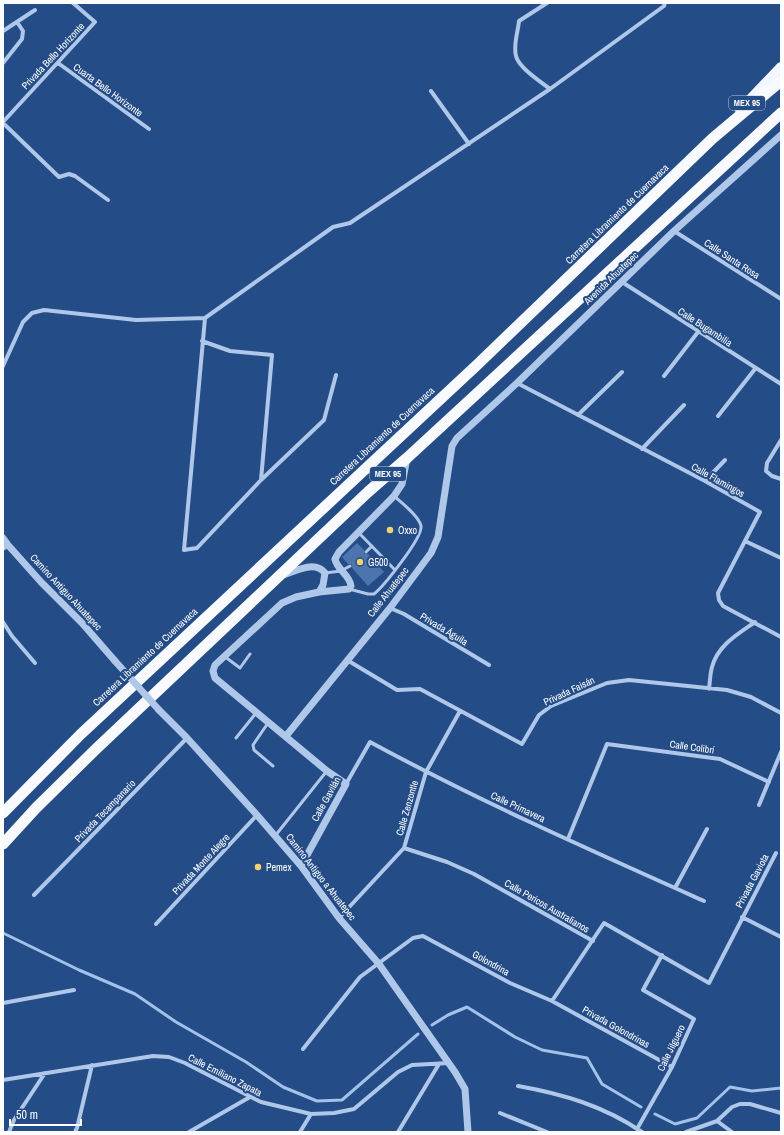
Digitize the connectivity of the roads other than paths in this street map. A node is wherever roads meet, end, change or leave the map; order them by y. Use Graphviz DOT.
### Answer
graph roads {
  1 [pos="73,3"];
  2 [pos="547,3"];
  3 [pos="665,3"];
  4 [pos="35,10"];
  5 [pos="17,22"];
  6 [pos="3,31"];
  7 [pos="3,63"];
  8 [pos="58,63"];
  9 [pos="781,67"];
  10 [pos="781,81"];
  11 [pos="550,89"];
  12 [pos="431,91"];
  13 [pos="781,113"];
  14 [pos="3,122"];
  15 [pos="149,129"];
  16 [pos="781,135"];
  17 [pos="713,138"];
  18 [pos="469,144"];
  19 [pos="108,200"];
  20 [pos="674,231"];
  21 [pos="622,282"];
  22 [pos="781,299"];
  23 [pos="205,318"];
  24 [pos="698,332"];
  25 [pos="202,341"];
  26 [pos="3,366"];
  27 [pos="755,368"];
  28 [pos="622,372"];
  29 [pos="336,375"];
  30 [pos="664,376"];
  31 [pos="517,383"];
  32 [pos="781,384"];
  33 [pos="684,405"];
  34 [pos="578,414"];
  35 [pos="718,416"];
  36 [pos="457,438"];
  37 [pos="781,440"];
  38 [pos="642,449"];
  39 [pos="408,458"];
  40 [pos="726,460"];
  41 [pos="781,479"];
  42 [pos="261,480"];
  43 [pos="705,481"];
  44 [pos="394,496"];
  45 [pos="359,532"];
  46 [pos="3,538"];
  47 [pos="745,541"];
  48 [pos="372,546"];
  49 [pos="5,547"];
  50 [pos="366,552"];
  51 [pos="781,558"];
  52 [pos="350,566"];
  53 [pos="396,570"];
  54 [pos="341,571"];
  55 [pos="325,573"];
  56 [pos="280,576"];
  57 [pos="349,589"];
  58 [pos="319,592"];
  59 [pos="390,608"];
  60 [pos="3,622"];
  61 [pos="755,622"];
  62 [pos="781,637"];
  63 [pos="250,654"];
  64 [pos="224,656"];
  65 [pos="115,660"];
  66 [pos="347,660"];
  67 [pos="35,663"];
  68 [pos="489,665"];
  69 [pos="709,689"];
  70 [pos="460,711"];
  71 [pos="257,712"];
  72 [pos="781,713"];
  73 [pos="269,722"];
  74 [pos="286,736"];
  75 [pos="187,738"];
  76 [pos="236,738"];
  77 [pos="370,742"];
  78 [pos="781,752"];
  79 [pos="273,766"];
  80 [pos="326,771"];
  81 [pos="426,772"];
  82 [pos="769,782"];
  83 [pos="346,784"];
  84 [pos="759,805"];
  85 [pos="3,813"];
  86 [pos="257,815"];
  87 [pos="707,829"];
  88 [pos="275,836"];
  89 [pos="568,839"];
  90 [pos="3,844"];
  91 [pos="404,848"];
  92 [pos="776,853"];
  93 [pos="301,866"];
  94 [pos="675,888"];
  95 [pos="34,895"];
  96 [pos="704,900"];
  97 [pos="742,917"];
  98 [pos="339,918"];
  99 [pos="156,924"];
  100 [pos="781,937"];
  101 [pos="592,941"];
  102 [pos="662,955"];
  103 [pos="379,964"];
  104 [pos="74,990"];
  105 [pos="552,1001"];
  106 [pos="3,1003"];
  107 [pos="303,1049"];
  108 [pos="449,1063"];
  109 [pos="439,1064"];
  110 [pos="92,1065"];
  111 [pos="672,1067"];
  112 [pos="45,1073"];
  113 [pos="3,1080"];
  114 [pos="518,1086"];
  115 [pos="250,1097"];
  116 [pos="500,1113"];
  117 [pos="781,1113"];
  118 [pos="311,1114"];
  119 [pos="717,1122"];
  120 [pos="640,1131"];
  121 [pos="9,1132"];
  122 [pos="75,1132"];
  123 [pos="189,1132"];
  124 [pos="300,1132"];
  125 [pos="398,1132"];
  126 [pos="468,1132"];
  127 [pos="547,1132"];
  128 [pos="686,1132"];
  129 [pos="732,1132"];
  1 -- 8 [label="street, Privada Bello Horizonte"];
  2 -- 11 [label="street"];
  3 -- 11 [label="street"];
  4 -- 5 [label="street"];
  5 -- 6 [label="street"];
  5 -- 7 [label="street"];
  8 -- 14 [label="street, Privada Bello Horizonte"];
  8 -- 15 [label="street, Cuarta Bello Horizonte"];
  9 -- 17 [label="main road, MEX 95"];
  10 -- 17 [label="highway, Carretera Libramiento de Cuernavaca / MEX 95"];
  11 -- 18 [label="street"];
  12 -- 18 [label="street"];
  13 -- 39 [label="highway, MEX 95"];
  14 -- 19 [label="street"];
  16 -- 20 [label="street, Avenida Ahuatepec"];
  17 -- 85 [label="highway, Carretera Libramiento de Cuernavaca / MEX 95"];
  18 -- 23 [label="street"];
  20 -- 21 [label="street, Avenida Ahuatepec"];
  20 -- 22 [label="street, Calle Santa Rosa"];
  21 -- 24 [label="street, Calle Bugambilia"];
  21 -- 31 [label="street, Avenida Ahuatepec"];
  23 -- 25 [label="street"];
  23 -- 26 [label="street"];
  24 -- 27 [label="street, Calle Bugambilia"];
  24 -- 30 [label="street"];
  25 -- 42 [label="street"];
  25 -- 42 [label="street"];
  27 -- 32 [label="street, Calle Bugambilia"];
  27 -- 35 [label="street"];
  28 -- 34 [label="street"];
  29 -- 42 [label="street"];
  31 -- 34 [label="street, Calle Flamingos"];
  31 -- 36 [label="street, Avenida Ahuatepec"];
  33 -- 38 [label="street"];
  34 -- 38 [label="street, Calle Flamingos"];
  36 -- 59 [label="street, Calle Ahuatepec"];
  37 -- 41 [label="street"];
  38 -- 43 [label="street, Calle Flamingos"];
  39 -- 44 [label="street"];
  39 -- 56 [label="highway, MEX 95"];
  40 -- 43 [label="street"];
  43 -- 47 [label="street, Calle Flamingos"];
  44 -- 45 [label="street"];
  44 -- 53 [label="lane"];
  45 -- 48 [label="lane"];
  45 -- 54 [label="street"];
  46 -- 49 [label="street, Camino Antiguo Ahuatepec"];
  47 -- 51 [label="street"];
  47 -- 61 [label="street, Calle Flamingos"];
  48 -- 50 [label="lane"];
  48 -- 53 [label="lane"];
  49 -- 65 [label="street, Camino Antiguo Ahuatepec"];
  52 -- 54 [label="lane"];
  53 -- 57 [label="lane"];
  54 -- 55 [label="lane"];
  54 -- 57 [label="street"];
  55 -- 56 [label="street"];
  55 -- 58 [label="street"];
  56 -- 90 [label="highway, MEX 95"];
  57 -- 58 [label="street"];
  58 -- 64 [label="street"];
  59 -- 66 [label="street, Calle Ahuatepec"];
  59 -- 68 [label="street, Privada Águila"];
  60 -- 67 [label="street"];
  61 -- 62 [label="street, Calle Flamingos"];
  61 -- 69 [label="street"];
  63 -- 64 [label="lane"];
  64 -- 71 [label="street"];
  65 -- 75 [label="street, Camino Antiguo a Ahuatepec, bridge"];
  66 -- 70 [label="street"];
  66 -- 74 [label="street, Calle Ahuatepec"];
  69 -- 70 [label="street, Privada Faisán"];
  69 -- 72 [label="street"];
  70 -- 81 [label="street, Calle Zenzontle"];
  71 -- 73 [label="street"];
  71 -- 76 [label="lane"];
  73 -- 74 [label="street"];
  73 -- 79 [label="lane"];
  74 -- 80 [label="street"];
  75 -- 86 [label="street, Camino Antiguo a Ahuatepec"];
  75 -- 95 [label="street, Privada Tecampanario"];
  77 -- 81 [label="street, Calle Primavera"];
  77 -- 83 [label="street, Calle Gavilán"];
  78 -- 82 [label="street"];
  80 -- 83 [label="street"];
  80 -- 88 [label="lane"];
  81 -- 89 [label="street, Calle Primavera"];
  81 -- 91 [label="street, Calle Zenzontle"];
  82 -- 84 [label="street"];
  82 -- 89 [label="street, Calle Colibrí"];
  83 -- 93 [label="street, Calle Gavilán"];
  86 -- 88 [label="street, Camino Antiguo a Ahuatepec"];
  86 -- 99 [label="street, Privada Monte Alegre"];
  87 -- 94 [label="street"];
  88 -- 93 [label="street, Camino Antiguo a Ahuatepec"];
  89 -- 94 [label="street, Calle Primavera"];
  91 -- 98 [label="street, Calle Zenzontle"];
  91 -- 101 [label="street, Calle Pericos Australianos"];
  92 -- 97 [label="street, Privada Gaviota"];
  93 -- 98 [label="street, Camino Antiguo a Ahuatepec"];
  94 -- 96 [label="street, Calle Primavera"];
  97 -- 100 [label="street"];
  97 -- 102 [label="street, Calle Pericos Australianos"];
  98 -- 103 [label="street, Camino Antiguo a Ahuatepec"];
  101 -- 102 [label="street, Calle Pericos Australianos"];
  101 -- 105 [label="street"];
  102 -- 111 [label="street, Calle Jilguero"];
  103 -- 105 [label="street, Golondrina"];
  103 -- 107 [label="street"];
  103 -- 108 [label="street, Camino Antiguo a Ahuatepec"];
  104 -- 106 [label="street"];
  105 -- 111 [label="street, Privada Golondrinas"];
  108 -- 109 [label="street, Calle Emiliano Zapata"];
  108 -- 126 [label="street, Camino Antiguo a Ahuatepec"];
  109 -- 118 [label="street, Calle Emiliano Zapata"];
  109 -- 125 [label="street"];
  110 -- 112 [label="street, Calle Emiliano Zapata"];
  110 -- 115 [label="street, Calle Emiliano Zapata"];
  110 -- 122 [label="street"];
  111 -- 120 [label="street, Calle Jilguero"];
  112 -- 113 [label="street, Calle Emiliano Zapata"];
  112 -- 121 [label="street"];
  114 -- 120 [label="street"];
  115 -- 118 [label="street, Calle Emiliano Zapata"];
  115 -- 123 [label="street"];
  116 -- 127 [label="street"];
  117 -- 119 [label="street"];
  118 -- 124 [label="street"];
  119 -- 128 [label="street"];
  119 -- 129 [label="street"];
}
